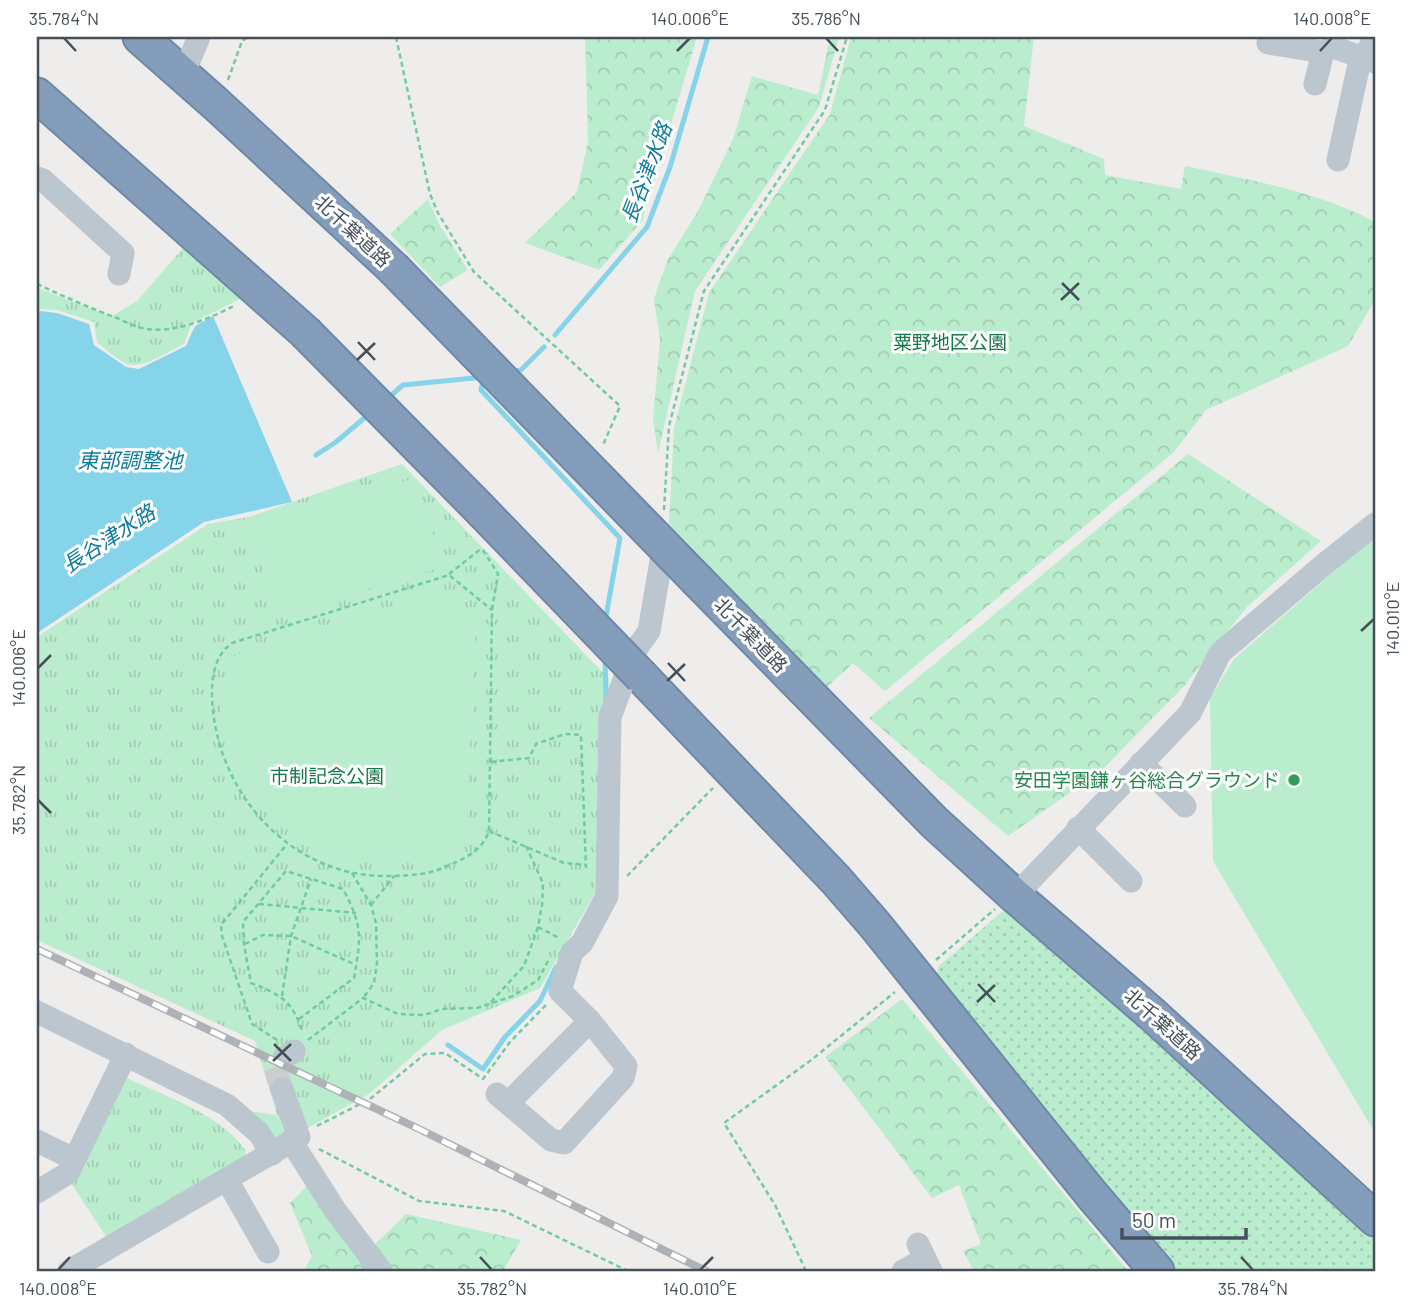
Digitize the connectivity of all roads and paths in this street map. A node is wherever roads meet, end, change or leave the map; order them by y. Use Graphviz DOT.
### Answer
graph roads {
  1 [pos="140,37"];
  2 [pos="199,37"];
  3 [pos="248,37"];
  4 [pos="396,37"];
  5 [pos="847,37"];
  6 [pos="1375,37"];
  7 [pos="1268,43"];
  8 [pos="1323,52"];
  9 [pos="1369,60"];
  10 [pos="183,75"];
  11 [pos="1315,84"];
  12 [pos="38,103"];
  13 [pos="216,104"];
  14 [pos="1338,160"];
  15 [pos="37,178"];
  16 [pos="120,274"];
  17 [pos="37,284"];
  18 [pos="245,300"];
  19 [pos="603,445"];
  20 [pos="664,521"];
  21 [pos="1375,524"];
  22 [pos="486,541"];
  23 [pos="482,548"];
  24 [pos="661,561"];
  25 [pos="449,575"];
  26 [pos="492,610"];
  27 [pos="491,762"];
  28 [pos="1141,763"];
  29 [pos="730,771"];
  30 [pos="1185,806"];
  31 [pos="1078,828"];
  32 [pos="489,831"];
  33 [pos="287,844"];
  34 [pos="526,846"];
  35 [pos="586,865"];
  36 [pos="352,873"];
  37 [pos="587,875"];
  38 [pos="394,876"];
  39 [pos="311,879"];
  40 [pos="1131,881"];
  41 [pos="1015,895"];
  42 [pos="607,896"];
  43 [pos="259,904"];
  44 [pos="371,905"];
  45 [pos="301,908"];
  46 [pos="356,913"];
  47 [pos="538,927"];
  48 [pos="565,932"];
  49 [pos="291,936"];
  50 [pos="244,945"];
  51 [pos="548,959"];
  52 [pos="356,965"];
  53 [pos="916,975"];
  54 [pos="560,991"];
  55 [pos="282,996"];
  56 [pos="363,998"];
  57 [pos="489,1004"];
  58 [pos="37,1012"];
  59 [pos="299,1019"];
  60 [pos="590,1021"];
  61 [pos="289,1054"];
  62 [pos="126,1055"];
  63 [pos="282,1089"];
  64 [pos="295,1139"];
  65 [pos="37,1141"];
  66 [pos="272,1154"];
  67 [pos="74,1159"];
  68 [pos="227,1180"];
  69 [pos="37,1192"];
  70 [pos="1375,1219"];
  71 [pos="268,1252"];
  72 [pos="925,1258"];
  73 [pos="69,1271"];
  74 [pos="381,1271"];
  75 [pos="628,1271"];
  76 [pos="806,1271"];
  77 [pos="903,1271"];
  78 [pos="1157,1271"];
  1 -- 10 [label="highway, 北千葉道路"];
  2 -- 10 [label="street"];
  3 -- 13 [label="path"];
  4 -- 19 [label="path"];
  5 -- 20 [label="path"];
  6 -- 9 [label="street"];
  7 -- 8 [label="street"];
  8 -- 9 [label="street"];
  8 -- 11 [label="street"];
  9 -- 14 [label="street"];
  10 -- 13 [label="highway, 北千葉道路"];
  12 -- 29 [label="highway, bridge"];
  13 -- 41 [label="highway, 北千葉道路, bridge"];
  15 -- 16 [label="street"];
  17 -- 18 [label="path"];
  21 -- 28 [label="street"];
  22 -- 23 [label="path"];
  23 -- 25 [label="path"];
  23 -- 26 [label="path"];
  24 -- 42 [label="street"];
  25 -- 26 [label="path"];
  25 -- 33 [label="path"];
  26 -- 27 [label="path"];
  27 -- 32 [label="path"];
  27 -- 35 [label="path"];
  28 -- 30 [label="street"];
  28 -- 31 [label="street"];
  29 -- 42 [label="path"];
  29 -- 53 [label="highway"];
  31 -- 40 [label="street"];
  31 -- 41 [label="street"];
  32 -- 34 [label="path"];
  32 -- 38 [label="path"];
  33 -- 36 [label="path"];
  33 -- 61 [label="path"];
  34 -- 35 [label="path"];
  34 -- 47 [label="path"];
  35 -- 37 [label="path"];
  36 -- 38 [label="path"];
  36 -- 44 [label="path"];
  38 -- 44 [label="path"];
  39 -- 43 [label="path"];
  39 -- 45 [label="path"];
  39 -- 46 [label="path"];
  41 -- 53 [label="path"];
  41 -- 70 [label="highway, 北千葉道路"];
  42 -- 54 [label="street"];
  43 -- 45 [label="path"];
  43 -- 50 [label="path"];
  44 -- 56 [label="path"];
  45 -- 46 [label="path"];
  45 -- 49 [label="path"];
  46 -- 52 [label="path"];
  47 -- 48 [label="path"];
  47 -- 57 [label="path"];
  49 -- 50 [label="path"];
  49 -- 52 [label="path"];
  49 -- 55 [label="path"];
  50 -- 55 [label="path"];
  51 -- 57 [label="path"];
  52 -- 59 [label="path"];
  53 -- 76 [label="path"];
  53 -- 78 [label="highway"];
  54 -- 60 [label="street"];
  54 -- 64 [label="path"];
  55 -- 59 [label="path"];
  56 -- 57 [label="path"];
  56 -- 59 [label="path"];
  58 -- 62 [label="street"];
  60 -- 60 [label="street"];
  62 -- 66 [label="street"];
  62 -- 67 [label="street"];
  63 -- 64 [label="street"];
  64 -- 66 [label="street"];
  64 -- 74 [label="street"];
  64 -- 75 [label="path"];
  65 -- 67 [label="street"];
  66 -- 68 [label="street"];
  67 -- 69 [label="street"];
  68 -- 71 [label="street"];
  68 -- 73 [label="street"];
  72 -- 77 [label="street"];
}
